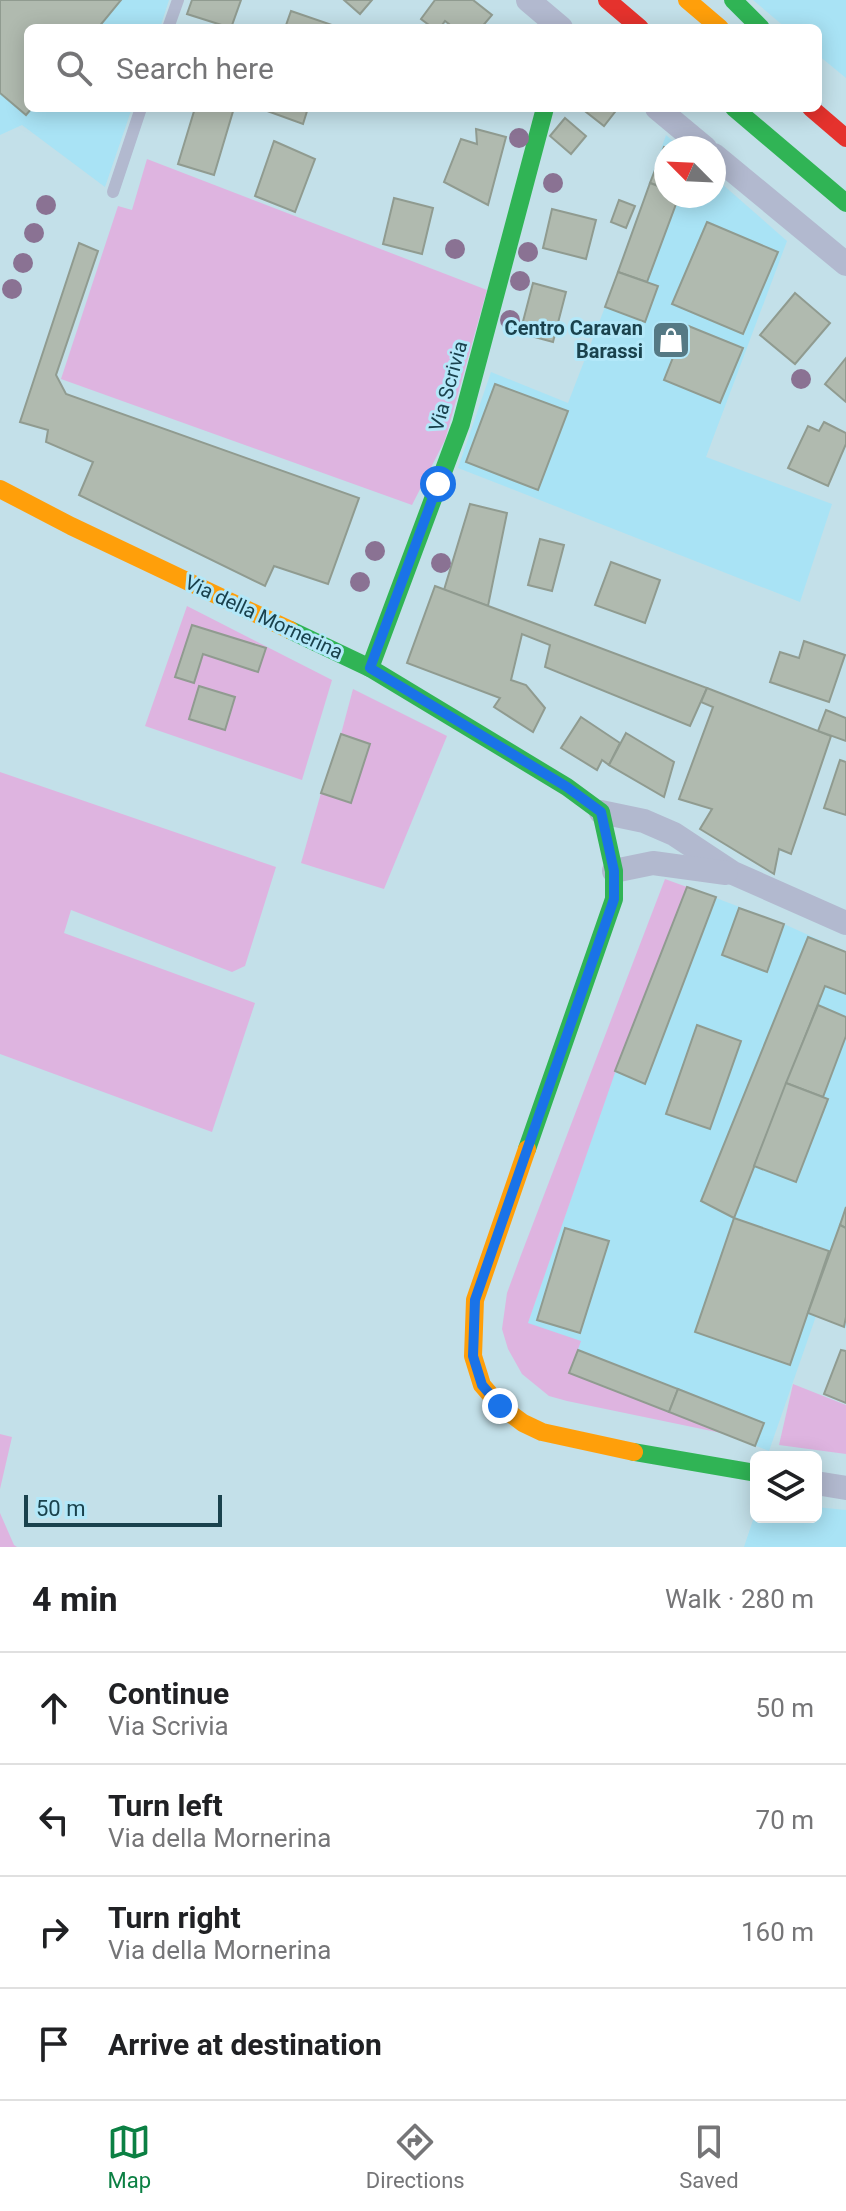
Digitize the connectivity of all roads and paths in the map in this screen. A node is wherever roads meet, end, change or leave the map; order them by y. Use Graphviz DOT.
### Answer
graph roads {
  1 [pos="178,0"];
  2 [pos="528,0"];
  3 [pos="607,0"];
  4 [pos="687,0"];
  5 [pos="733,0"];
  6 [pos="169,24"];
  7 [pos="556,24"];
  8 [pos="635,24"];
  9 [pos="715,24"];
  10 [pos="757,24"];
  11 [pos="822,101"];
  12 [pos="140,112"];
  13 [pos="544,112"];
  14 [pos="662,112"];
  15 [pos="739,112"];
  16 [pos="816,112"];
  17 [pos="846,129"];
  18 [pos="691,136"];
  19 [pos="846,138"];
  20 [pos="726,165"];
  21 [pos="113,192"];
  22 [pos="846,203"];
  23 [pos="846,264"];
  24 [pos="0,489"];
  25 [pos="370,668"];
  26 [pos="601,812"];
  27 [pos="614,871"];
  28 [pos="733,873"];
  29 [pos="846,923"];
  30 [pos="750,1472"];
  31 [pos="822,1484"];
  32 [pos="846,1488"];
  1 -- 6 [label="lane"];
  2 -- 7 [label="street"];
  3 -- 8 [label="main road"];
  4 -- 9 [label="main road"];
  5 -- 10 [label="main road"];
  11 -- 17 [label="main road"];
  12 -- 21 [label="lane"];
  13 -- 25 [label="main road, Via Scrivia"];
  14 -- 18 [label="street"];
  15 -- 22 [label="main road"];
  16 -- 19 [label="main road"];
  20 -- 23 [label="street"];
  24 -- 25 [label="main road, Via della Mornerina"];
  25 -- 26 [label="main road, Via della Mornerina"];
  26 -- 27 [label="main road"];
  26 -- 28 [label="street, Via della Mornerina"];
  27 -- 28 [label="street, Via della Mornerina"];
  27 -- 30 [label="main road"];
  28 -- 29 [label="street, Via della Mornerina"];
  31 -- 32 [label="street"];
}
